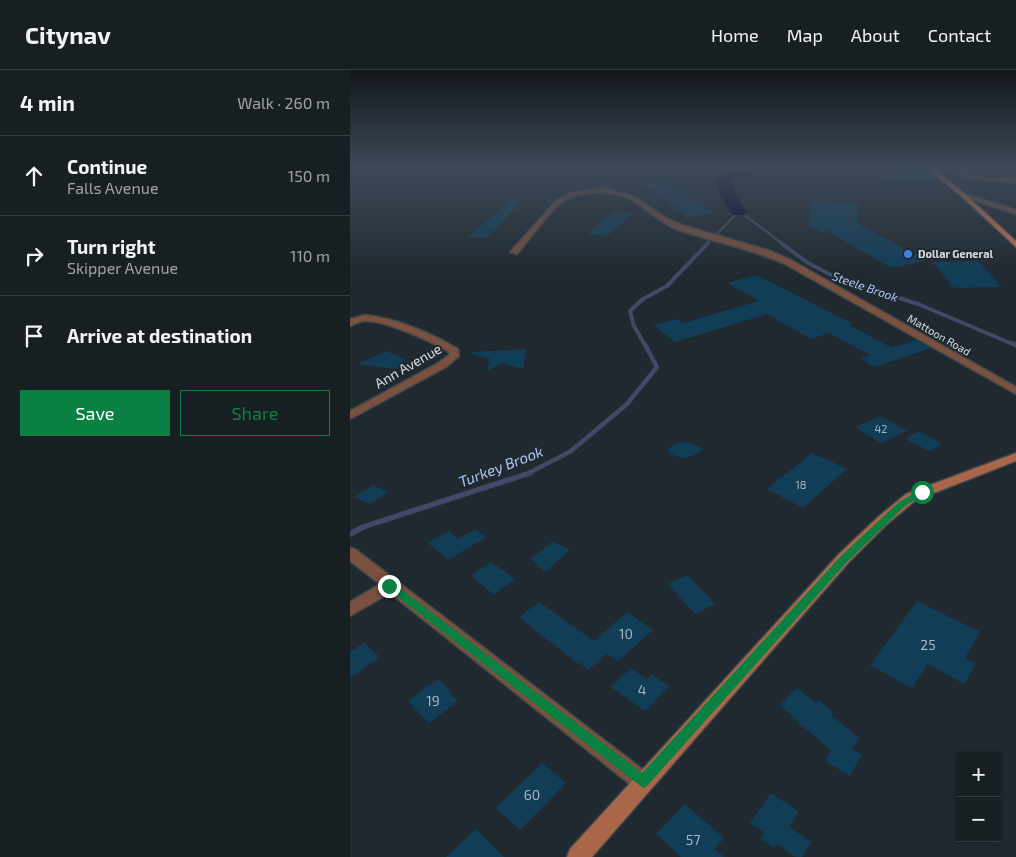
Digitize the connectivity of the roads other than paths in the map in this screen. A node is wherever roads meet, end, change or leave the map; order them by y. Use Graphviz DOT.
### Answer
graph roads {
  1 [pos="557,203"];
  2 [pos="639,203"];
  3 [pos="971,203"];
  4 [pos="987,203"];
  5 [pos="1016,212"];
  6 [pos="1016,245"];
  7 [pos="514,252"];
  8 [pos="350,323"];
  9 [pos="1016,391"];
  10 [pos="350,416"];
  11 [pos="1016,457"];
  12 [pos="350,553"];
  13 [pos="389,586"];
  14 [pos="350,610"];
  15 [pos="643,782"];
  16 [pos="578,857"];
  1 -- 7 [label="street, Mattoon Road"];
  2 -- 9 [label="street, Mattoon Road"];
  3 -- 6 [label="main road"];
  4 -- 5 [label="street"];
  8 -- 10 [label="street, Ann Avenue"];
  11 -- 15 [label="main road"];
  12 -- 13 [label="street"];
  13 -- 14 [label="street"];
  13 -- 15 [label="street"];
  15 -- 16 [label="main road"];
}
